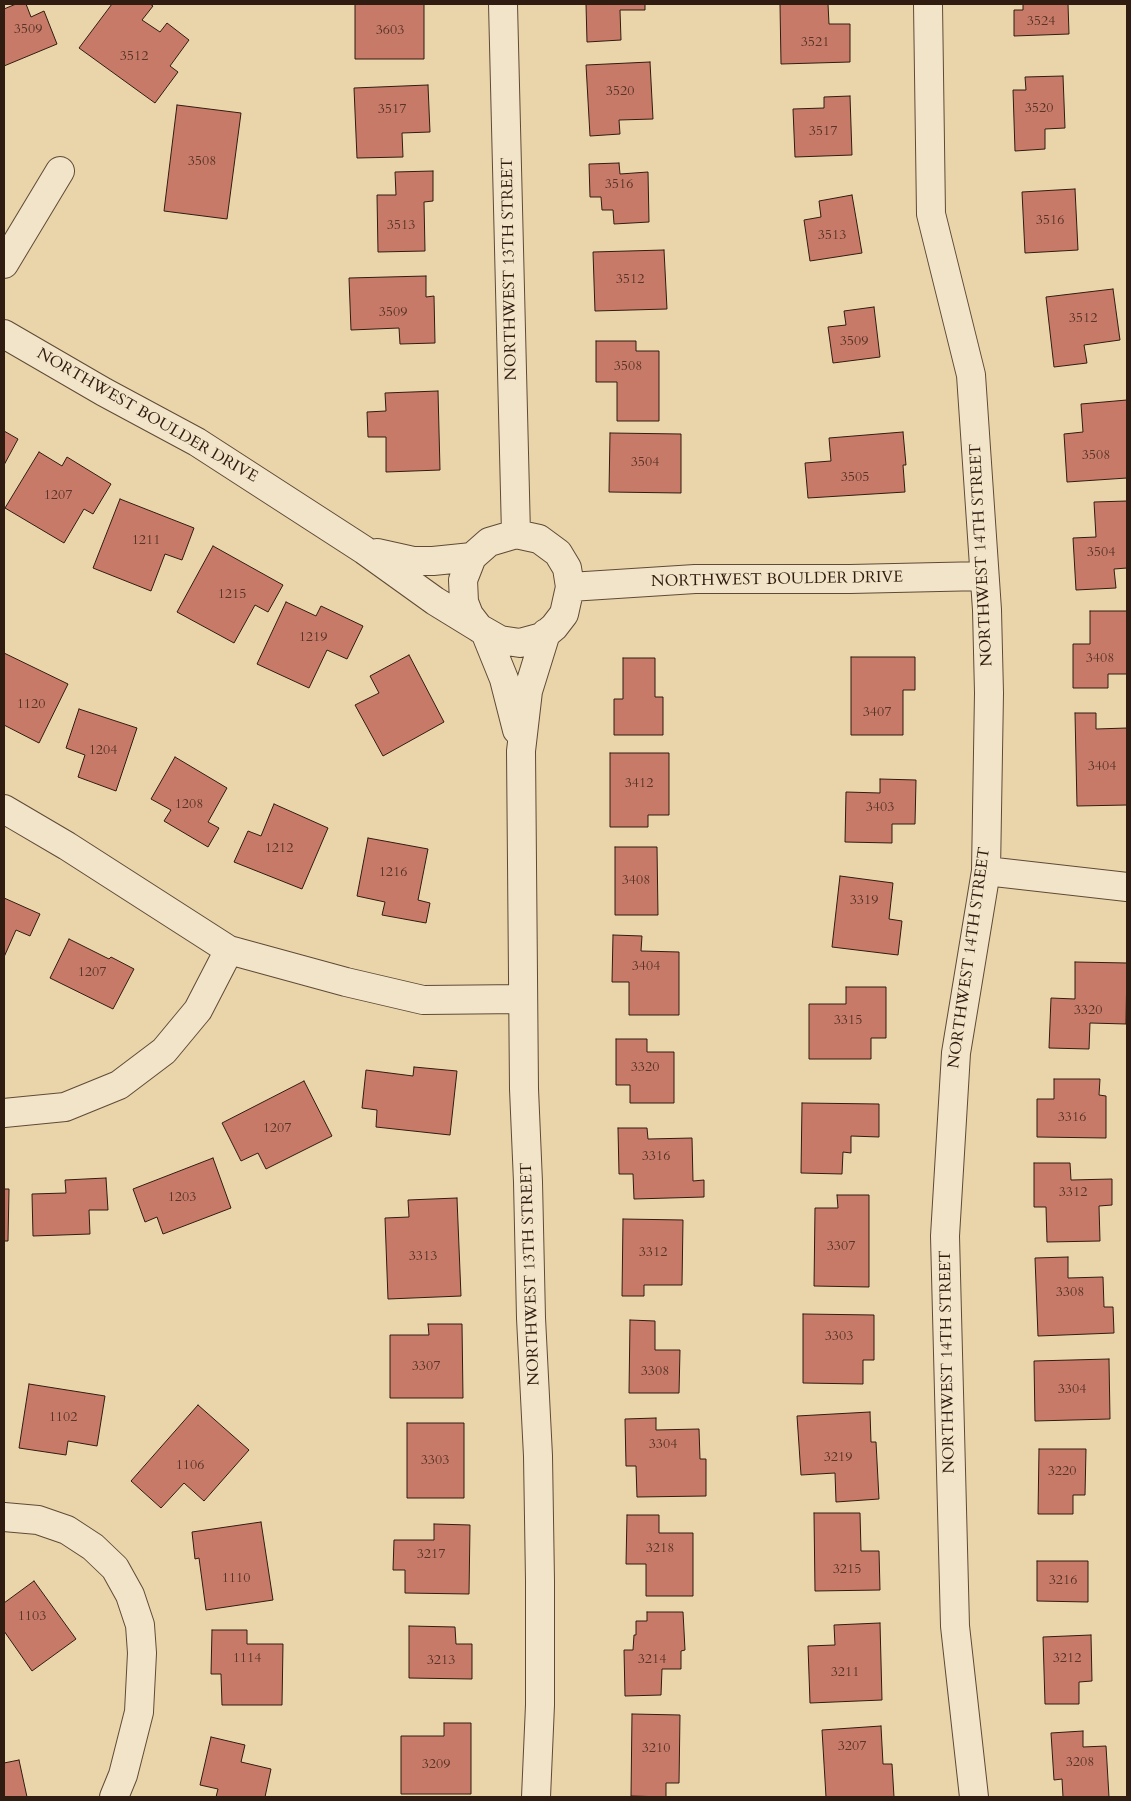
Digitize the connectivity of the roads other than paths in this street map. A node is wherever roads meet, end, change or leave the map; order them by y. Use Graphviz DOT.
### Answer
graph roads {
  1 [pos="504,4"];
  2 [pos="928,4"];
  3 [pos="60,171"];
  4 [pos="4,264"];
  5 [pos="4,334"];
  6 [pos="516,534"];
  7 [pos="364,550"];
  8 [pos="472,557"];
  9 [pos="984,576"];
  10 [pos="570,587"];
  11 [pos="482,630"];
  12 [pos="546,633"];
  13 [pos="521,751"];
  14 [pos="4,809"];
  15 [pos="986,871"];
  16 [pos="1127,887"];
  17 [pos="229,950"];
  18 [pos="523,999"];
  19 [pos="4,1113"];
  20 [pos="4,1517"];
  21 [pos="114,1797"];
  22 [pos="536,1797"];
  23 [pos="974,1797"];
  1 -- 6 [label="street, NORTHWEST 13TH STREET"];
  2 -- 9 [label="street, NORTHWEST 14TH STREET"];
  3 -- 4 [label="street"];
  5 -- 7 [label="street, NORTHWEST BOULDER DRIVE"];
  6 -- 8 [label="street"];
  6 -- 10 [label="street"];
  7 -- 8 [label="street, NORTHWEST BOULDER DRIVE"];
  7 -- 11 [label="street, NORTHWEST BOULDER DRIVE"];
  8 -- 11 [label="street"];
  9 -- 10 [label="street, NORTHWEST BOULDER DRIVE"];
  9 -- 15 [label="street, NORTHWEST 14TH STREET"];
  10 -- 12 [label="street"];
  11 -- 12 [label="street"];
  11 -- 13 [label="street, NORTHWEST 13TH STREET"];
  12 -- 13 [label="street, NORTHWEST 13TH STREET"];
  13 -- 18 [label="street, NORTHWEST 13TH STREET"];
  14 -- 17 [label="street"];
  15 -- 16 [label="street"];
  15 -- 23 [label="street, NORTHWEST 14TH STREET"];
  17 -- 18 [label="street"];
  17 -- 19 [label="street"];
  18 -- 22 [label="street, NORTHWEST 13TH STREET"];
  20 -- 21 [label="street"];
}
